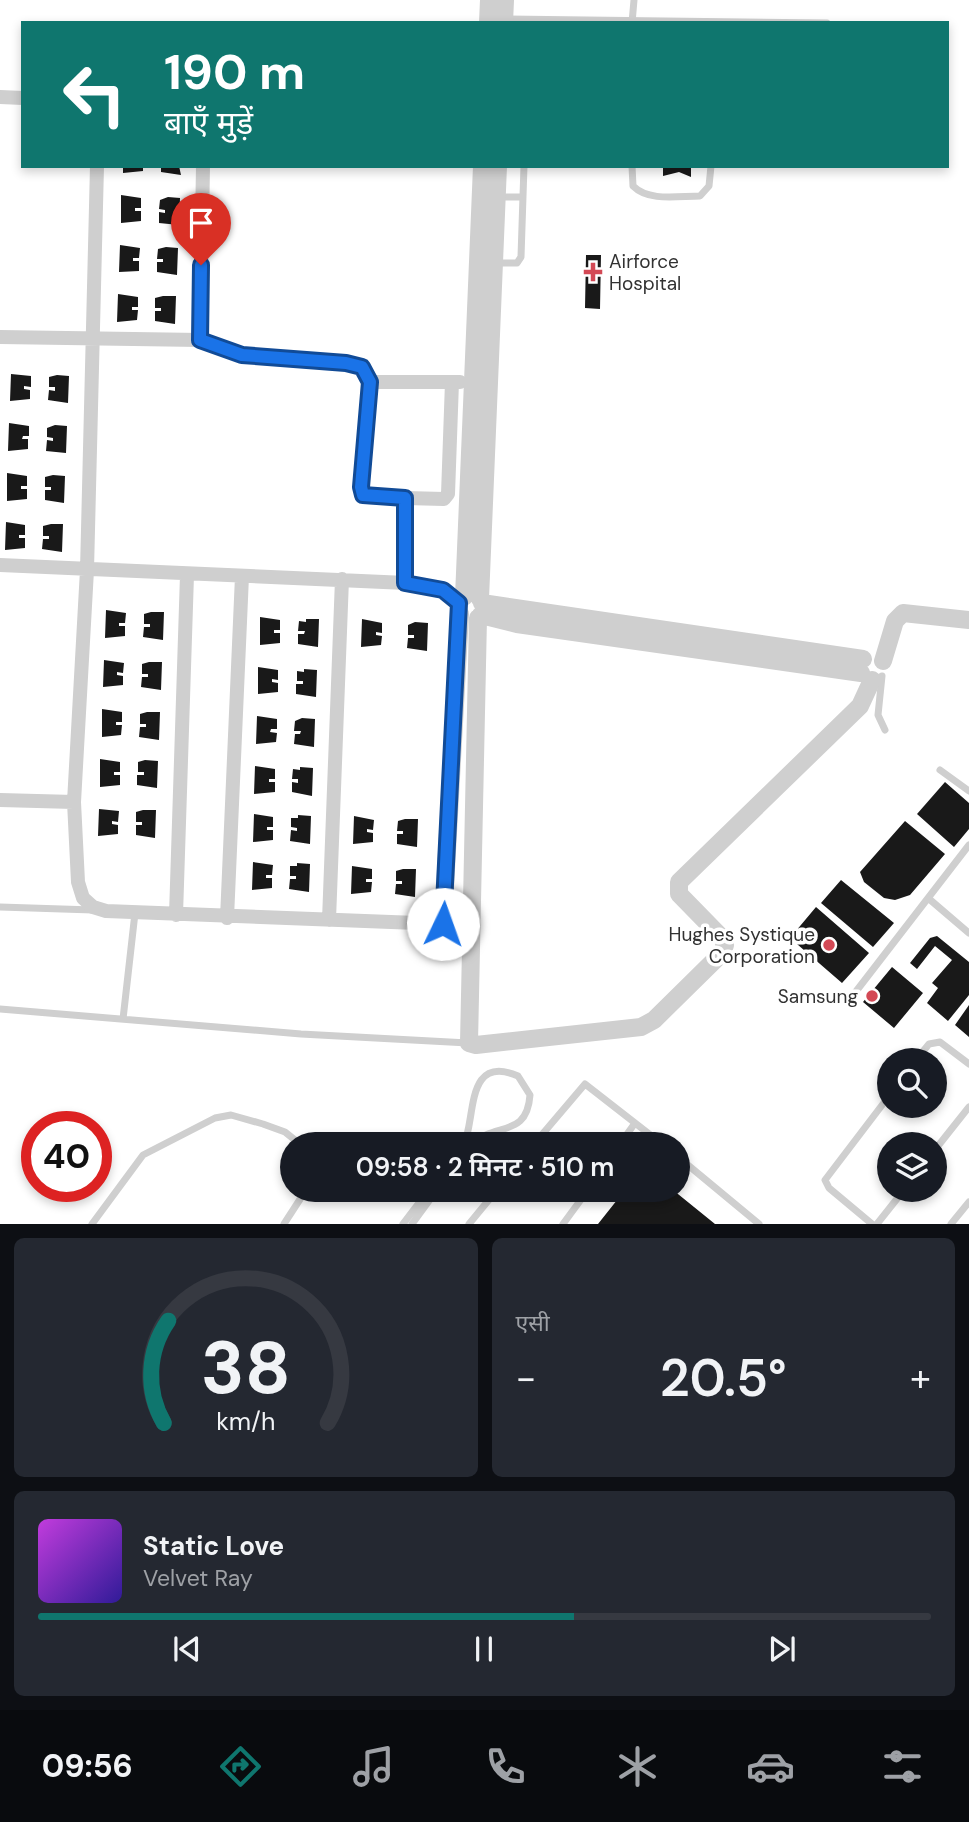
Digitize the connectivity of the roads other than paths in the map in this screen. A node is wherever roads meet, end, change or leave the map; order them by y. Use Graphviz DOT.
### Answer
graph roads {
  1 [pos="489,0"];
  2 [pos="505,0"];
  3 [pos="634,0"];
  4 [pos="499,21"];
  5 [pos="632,21"];
  6 [pos="0,97"];
  7 [pos="21,98"];
  8 [pos="97,168"];
  9 [pos="203,168"];
  10 [pos="482,168"];
  11 [pos="498,168"];
  12 [pos="524,168"];
  13 [pos="632,168"];
  14 [pos="711,168"];
  15 [pos="497,197"];
  16 [pos="523,197"];
  17 [pos="494,263"];
  18 [pos="0,337"];
  19 [pos="91,340"];
  20 [pos="200,340"];
  21 [pos="370,382"];
  22 [pos="452,382"];
  23 [pos="481,382"];
  24 [pos="405,498"];
  25 [pos="0,565"];
  26 [pos="87,570"];
  27 [pos="187,575"];
  28 [pos="242,576"];
  29 [pos="342,579"];
  30 [pos="405,583"];
  31 [pos="472,607"];
  32 [pos="969,620"];
  33 [pos="872,670"];
  34 [pos="885,730"];
  35 [pos="940,770"];
  36 [pos="969,791"];
  37 [pos="0,800"];
  38 [pos="74,802"];
  39 [pos="969,845"];
  40 [pos="928,898"];
  41 [pos="0,907"];
  42 [pos="104,910"];
  43 [pos="135,913"];
  44 [pos="176,915"];
  45 [pos="227,918"];
  46 [pos="329,920"];
  47 [pos="443,924"];
  48 [pos="470,925"];
  49 [pos="969,933"];
  50 [pos="854,994"];
  51 [pos="0,1009"];
  52 [pos="123,1019"];
  53 [pos="469,1043"];
  54 [pos="927,1048"];
  55 [pos="969,1065"];
  56 [pos="969,1107"];
  57 [pos="877,1112"];
  58 [pos="635,1123"];
  59 [pos="285,1132"];
  60 [pos="470,1132"];
  61 [pos="497,1132"];
  62 [pos="544,1132"];
  63 [pos="629,1132"];
  64 [pos="647,1132"];
  65 [pos="947,1135"];
  66 [pos="690,1167"];
  67 [pos="298,1202"];
  68 [pos="420,1202"];
  69 [pos="429,1202"];
  70 [pos="487,1202"];
  71 [pos="579,1202"];
  72 [pos="894,1202"];
  73 [pos="969,1202"];
  74 [pos="92,1223"];
  75 [pos="284,1223"];
  76 [pos="403,1223"];
  77 [pos="412,1223"];
  78 [pos="469,1223"];
  79 [pos="563,1223"];
  80 [pos="759,1223"];
  81 [pos="872,1223"];
  82 [pos="877,1223"];
  83 [pos="951,1223"];
  1 -- 4 [label="street"];
  2 -- 4 [label="street"];
  3 -- 5 [label="lane"];
  6 -- 7 [label="street"];
  8 -- 19 [label="street"];
  9 -- 20 [label="street"];
  10 -- 23 [label="street"];
  11 -- 15 [label="street"];
  12 -- 16 [label="lane"];
  13 -- 14 [label="lane"];
  15 -- 16 [label="lane"];
  15 -- 17 [label="street"];
  16 -- 17 [label="lane"];
  17 -- 23 [label="street"];
  18 -- 19 [label="street"];
  19 -- 20 [label="street"];
  19 -- 26 [label="street"];
  20 -- 21 [label="street"];
  21 -- 22 [label="street"];
  21 -- 24 [label="street"];
  22 -- 23 [label="street"];
  22 -- 24 [label="street"];
  23 -- 31 [label="street"];
  24 -- 30 [label="street"];
  25 -- 26 [label="street"];
  26 -- 27 [label="street"];
  26 -- 38 [label="street"];
  27 -- 28 [label="street"];
  27 -- 44 [label="street"];
  28 -- 29 [label="street"];
  28 -- 45 [label="street"];
  29 -- 30 [label="street"];
  29 -- 46 [label="street"];
  30 -- 31 [label="street"];
  31 -- 33 [label="street"];
  31 -- 47 [label="street"];
  31 -- 48 [label="street"];
  32 -- 33 [label="street"];
  33 -- 34 [label="lane"];
  33 -- 53 [label="street"];
  35 -- 36 [label="lane"];
  37 -- 38 [label="street"];
  38 -- 42 [label="street"];
  39 -- 40 [label="lane"];
  40 -- 49 [label="lane"];
  40 -- 50 [label="lane"];
  41 -- 42 [label="lane"];
  42 -- 43 [label="street"];
  43 -- 44 [label="street"];
  43 -- 52 [label="lane"];
  44 -- 45 [label="street"];
  45 -- 46 [label="street"];
  46 -- 47 [label="street"];
  47 -- 48 [label="street"];
  48 -- 53 [label="street"];
  51 -- 52 [label="lane"];
  52 -- 53 [label="lane"];
  54 -- 55 [label="lane"];
  56 -- 65 [label="lane"];
  57 -- 81 [label="lane"];
  58 -- 62 [label="lane"];
  58 -- 63 [label="lane"];
  58 -- 64 [label="lane"];
  59 -- 74 [label="lane"];
  60 -- 61 [label="lane"];
  66 -- 80 [label="lane"];
  67 -- 75 [label="lane"];
  68 -- 76 [label="lane"];
  69 -- 77 [label="lane"];
  70 -- 78 [label="lane"];
  71 -- 79 [label="lane"];
  72 -- 82 [label="lane"];
  73 -- 83 [label="lane"];
}
